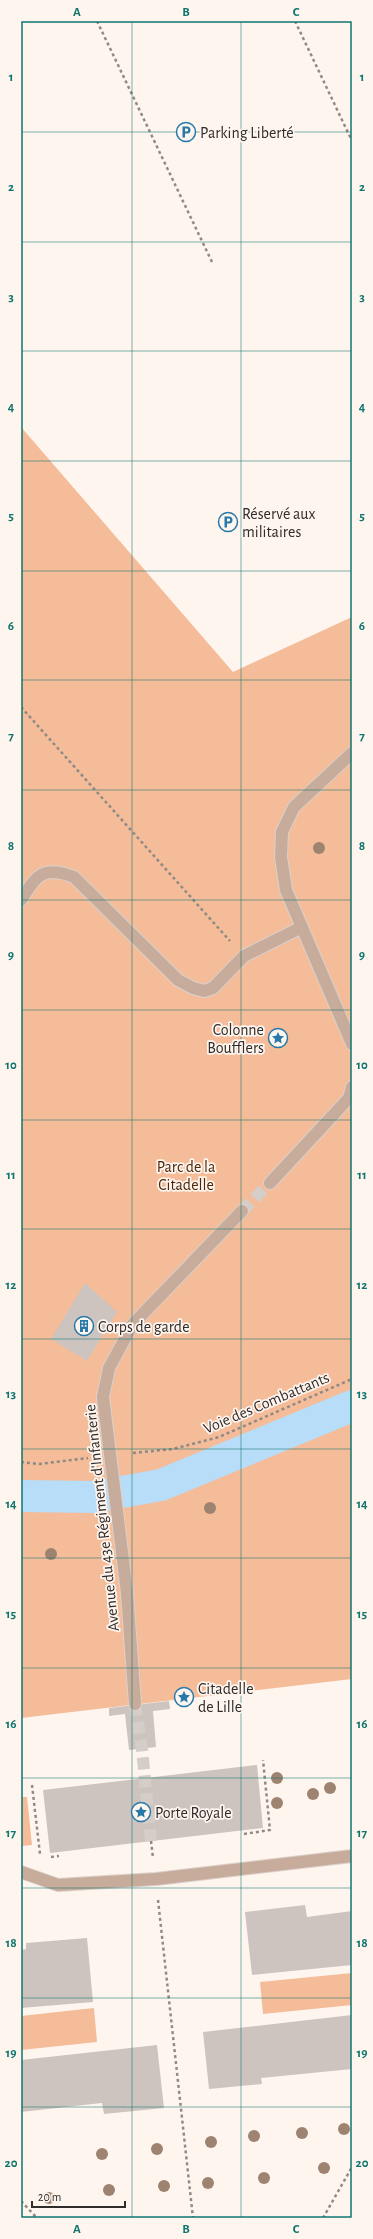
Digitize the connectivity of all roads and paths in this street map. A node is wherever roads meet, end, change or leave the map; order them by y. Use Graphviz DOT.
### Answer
graph roads {
  1 [pos="97,21"];
  2 [pos="295,21"];
  3 [pos="352,141"];
  4 [pos="212,262"];
  5 [pos="21,707"];
  6 [pos="352,753"];
  7 [pos="21,900"];
  8 [pos="302,927"];
  9 [pos="244,956"];
  10 [pos="352,1044"];
  11 [pos="350,1092"];
  12 [pos="270,1184"];
  13 [pos="242,1211"];
  14 [pos="352,1379"];
  15 [pos="126,1454"];
  16 [pos="94,1458"];
  17 [pos="21,1462"];
  18 [pos="135,1704"];
  19 [pos="263,1760"];
  20 [pos="32,1785"];
  21 [pos="244,1834"];
  22 [pos="151,1841"];
  23 [pos="59,1856"];
  24 [pos="352,1856"];
  25 [pos="47,1858"];
  26 [pos="41,1859"];
  27 [pos="21,1872"];
  28 [pos="156,1878"];
  29 [pos="352,2167"];
  30 [pos="21,2201"];
  31 [pos="37,2218"];
  32 [pos="193,2218"];
  33 [pos="322,2218"];
  1 -- 4 [label="path"];
  2 -- 3 [label="path"];
  5 -- 9 [label="path"];
  6 -- 8 [label="street"];
  7 -- 9 [label="street"];
  8 -- 9 [label="street"];
  8 -- 10 [label="street"];
  11 -- 12 [label="street"];
  13 -- 18 [label="street, Avenue du 43e Régiment d'Infanterie, bridge"];
  14 -- 15 [label="path, Voie des Combattants"];
  16 -- 17 [label="path"];
  19 -- 21 [label="path"];
  20 -- 26 [label="path"];
  22 -- 28 [label="path"];
  23 -- 25 [label="path"];
  24 -- 28 [label="street"];
  27 -- 28 [label="street"];
  28 -- 32 [label="path"];
  29 -- 33 [label="path"];
  30 -- 31 [label="path"];
}
